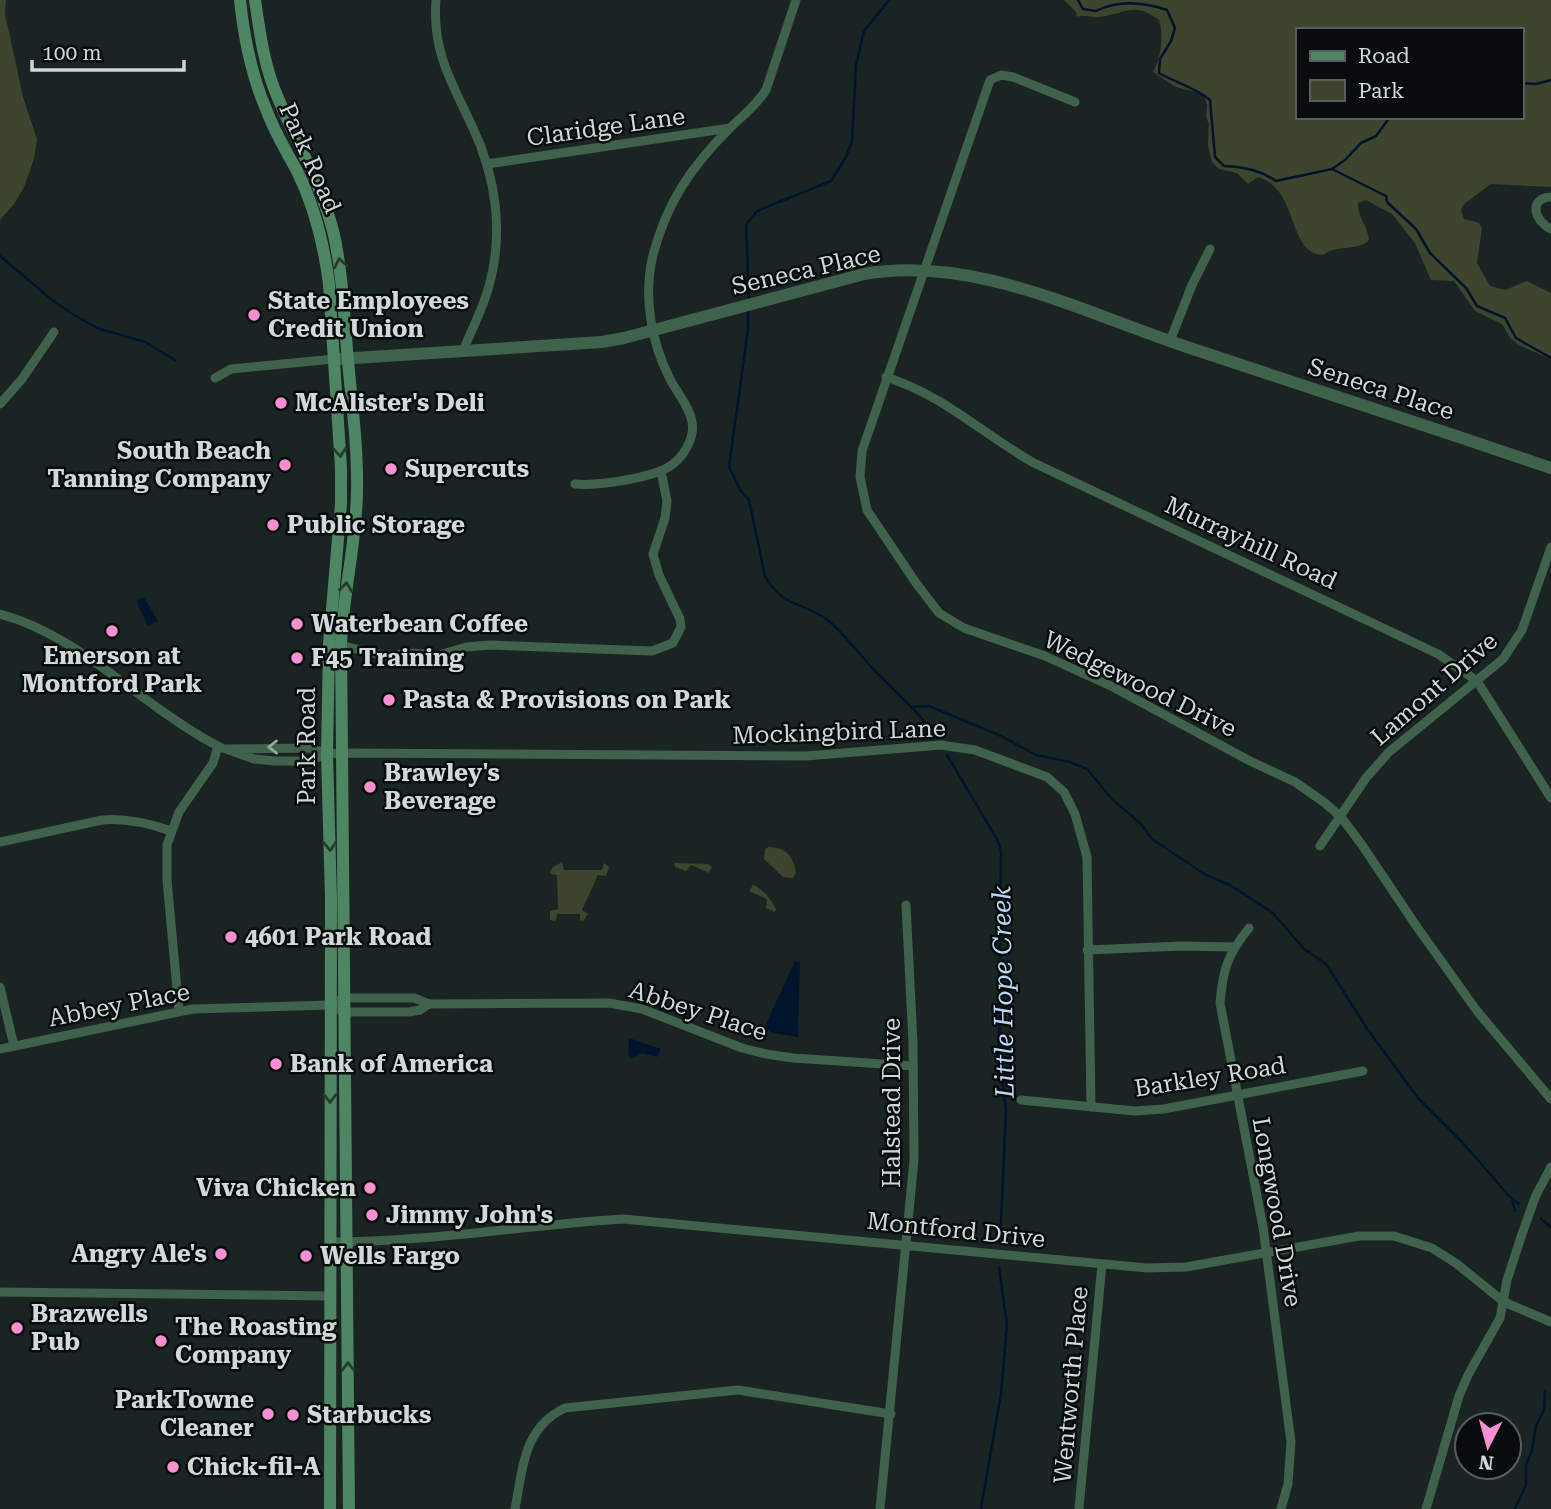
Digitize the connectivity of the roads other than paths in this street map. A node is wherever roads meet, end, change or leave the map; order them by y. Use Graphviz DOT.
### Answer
graph roads {
  1 [pos="240,0"];
  2 [pos="255,0"];
  3 [pos="436,0"];
  4 [pos="796,0"];
  5 [pos="1075,102"];
  6 [pos="730,128"];
  7 [pos="487,164"];
  8 [pos="1551,197"];
  9 [pos="1551,229"];
  10 [pos="1210,249"];
  11 [pos="923,271"];
  12 [pos="653,331"];
  13 [pos="54,332"];
  14 [pos="1170,341"];
  15 [pos="463,351"];
  16 [pos="348,358"];
  17 [pos="334,359"];
  18 [pos="886,377"];
  19 [pos="215,378"];
  20 [pos="0,404"];
  21 [pos="1551,468"];
  22 [pos="662,471"];
  23 [pos="575,484"];
  24 [pos="1551,547"];
  25 [pos="0,614"];
  26 [pos="335,645"];
  27 [pos="1477,681"];
  28 [pos="222,748"];
  29 [pos="343,753"];
  30 [pos="327,754"];
  31 [pos="1551,798"];
  32 [pos="1341,817"];
  33 [pos="171,831"];
  34 [pos="0,842"];
  35 [pos="1320,846"];
  36 [pos="906,905"];
  37 [pos="1249,929"];
  38 [pos="1234,947"];
  39 [pos="1087,950"];
  40 [pos="0,987"];
  41 [pos="344,998"];
  42 [pos="330,1004"];
  43 [pos="429,1004"];
  44 [pos="179,1011"];
  45 [pos="345,1012"];
  46 [pos="14,1046"];
  47 [pos="0,1049"];
  48 [pos="914,1066"];
  49 [pos="1363,1071"];
  50 [pos="1237,1095"];
  51 [pos="1551,1099"];
  52 [pos="1021,1100"];
  53 [pos="1091,1107"];
  54 [pos="1551,1167"];
  55 [pos="331,1242"];
  56 [pos="347,1242"];
  57 [pos="906,1244"];
  58 [pos="1267,1253"];
  59 [pos="1102,1264"];
  60 [pos="0,1292"];
  61 [pos="331,1296"];
  62 [pos="1504,1302"];
  63 [pos="1551,1322"];
  64 [pos="891,1413"];
  65 [pos="1079,1508"];
  66 [pos="330,1509"];
  67 [pos="349,1509"];
  68 [pos="515,1509"];
  69 [pos="880,1509"];
  70 [pos="1281,1509"];
  71 [pos="1426,1509"];
  1 -- 17 [label="main road, Park Road"];
  16 -- 2 [label="main road, Park Road, one-way"];
  3 -- 7 [label="street"];
  4 -- 6 [label="street"];
  5 -- 11 [label="street, Wedgewood Drive"];
  6 -- 7 [label="street, Claridge Lane"];
  6 -- 12 [label="street"];
  7 -- 15 [label="street"];
  8 -- 9 [label="street"];
  10 -- 14 [label="street"];
  11 -- 12 [label="street, Seneca Place"];
  11 -- 14 [label="street, Seneca Place"];
  11 -- 18 [label="street, Wedgewood Drive"];
  12 -- 15 [label="street, Seneca Place"];
  12 -- 22 [label="street"];
  13 -- 20 [label="street"];
  14 -- 21 [label="street, Seneca Place"];
  15 -- 16 [label="street, Seneca Place"];
  16 -- 17 [label="street, Seneca Place"];
  26 -- 16 [label="main road, Park Road, one-way"];
  17 -- 19 [label="street, Seneca Place"];
  17 -- 26 [label="main road, Park Road, one-way"];
  18 -- 27 [label="street, Murrayhill Road"];
  18 -- 32 [label="street, Wedgewood Drive"];
  22 -- 23 [label="street"];
  22 -- 26 [label="street"];
  24 -- 27 [label="street, Lamont Drive"];
  25 -- 28 [label="street"];
  26 -- 29 [label="main road, Park Road"];
  26 -- 30 [label="main road, Park Road"];
  27 -- 31 [label="street, Murrayhill Road"];
  27 -- 32 [label="street, Lamont Drive"];
  28 -- 30 [label="street, Mockingbird Lane"];
  28 -- 33 [label="street"];
  29 -- 30 [label="street, Mockingbird Lane"];
  29 -- 39 [label="street, Mockingbird Lane"];
  29 -- 41 [label="main road, Park Road"];
  30 -- 42 [label="main road, Park Road, one-way"];
  32 -- 35 [label="street, Lamont Drive"];
  32 -- 51 [label="street, Wedgewood Drive"];
  33 -- 34 [label="street"];
  33 -- 44 [label="street"];
  36 -- 48 [label="street, Halstead Drive"];
  37 -- 38 [label="street, Longwood Drive"];
  38 -- 39 [label="street"];
  38 -- 50 [label="street, Longwood Drive"];
  39 -- 53 [label="street, Mockingbird Lane"];
  40 -- 46 [label="street"];
  41 -- 42 [label="street"];
  41 -- 43 [label="street"];
  41 -- 45 [label="main road, Park Road"];
  42 -- 44 [label="street, Abbey Place"];
  42 -- 45 [label="street"];
  42 -- 55 [label="main road, Park Road, one-way"];
  43 -- 45 [label="street"];
  43 -- 48 [label="street, Abbey Place"];
  44 -- 46 [label="street, Abbey Place"];
  45 -- 56 [label="main road, Park Road"];
  46 -- 47 [label="street, Abbey Place"];
  48 -- 57 [label="street, Halstead Drive"];
  49 -- 50 [label="street, Barkley Road"];
  50 -- 53 [label="street, Barkley Road"];
  50 -- 58 [label="street, Longwood Drive"];
  52 -- 53 [label="street, Barkley Road"];
  54 -- 62 [label="street"];
  55 -- 56 [label="street, Montford Drive"];
  55 -- 61 [label="main road, Park Road"];
  56 -- 57 [label="street, Montford Drive"];
  67 -- 56 [label="main road, Park Road, one-way"];
  57 -- 59 [label="street, Montford Drive"];
  57 -- 64 [label="street, Halstead Drive"];
  58 -- 59 [label="street, Montford Drive"];
  58 -- 62 [label="street, Montford Drive"];
  58 -- 70 [label="street, Longwood Drive"];
  59 -- 65 [label="street, Wentworth Place"];
  60 -- 61 [label="street"];
  61 -- 66 [label="main road, Park Road"];
  62 -- 63 [label="street, Montford Drive"];
  62 -- 71 [label="street"];
  64 -- 68 [label="street"];
  64 -- 69 [label="street, Halstead Drive"];
}
